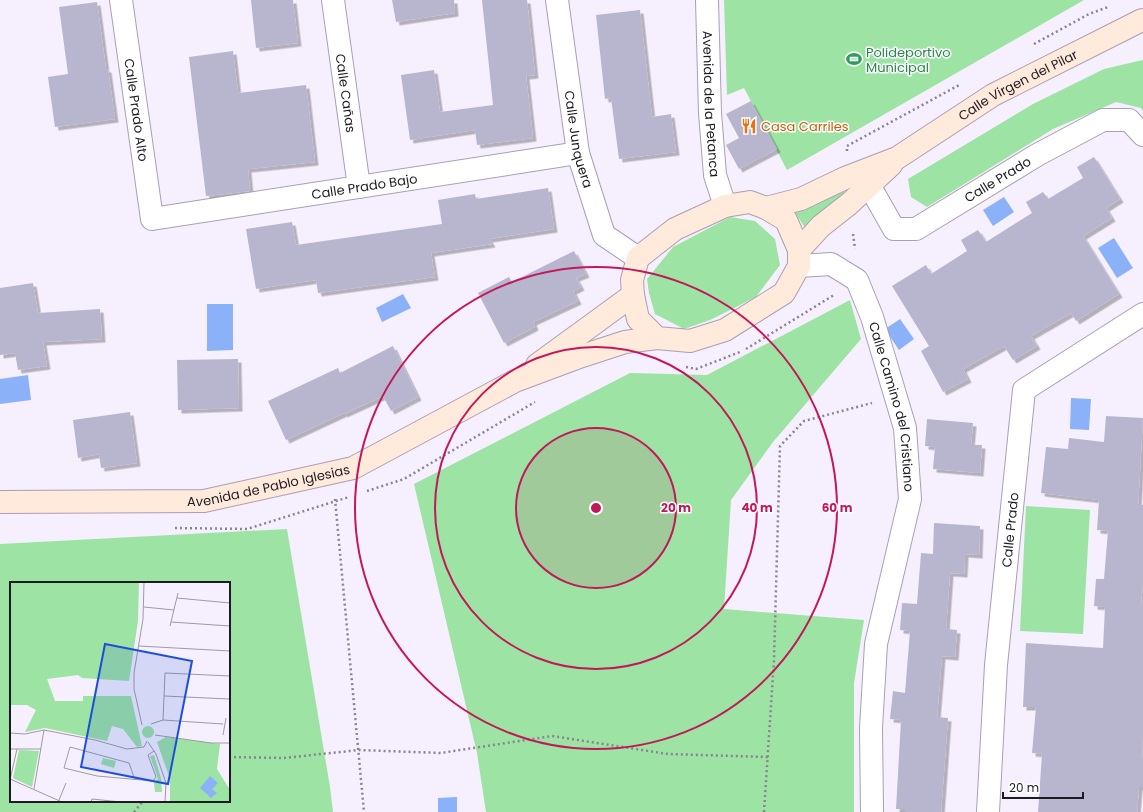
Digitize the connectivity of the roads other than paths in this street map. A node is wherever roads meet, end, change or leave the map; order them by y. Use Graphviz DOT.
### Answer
graph roads {
  1 [pos="121,0"];
  2 [pos="333,0"];
  3 [pos="557,0"];
  4 [pos="707,0"];
  5 [pos="1143,20"];
  6 [pos="1143,135"];
  7 [pos="578,153"];
  8 [pos="897,158"];
  9 [pos="869,185"];
  10 [pos="359,187"];
  11 [pos="725,206"];
  12 [pos="766,208"];
  13 [pos="152,219"];
  14 [pos="638,258"];
  15 [pos="799,258"];
  16 [pos="633,295"];
  17 [pos="1143,314"];
  18 [pos="657,338"];
  19 [pos="515,381"];
  20 [pos="0,502"];
  21 [pos="872,812"];
  22 [pos="988,812"];
  1 -- 13 [label="street, Calle Prado Alto"];
  2 -- 10 [label="street, Calle Cañas"];
  3 -- 7 [label="street, Calle Junquera"];
  4 -- 11 [label="street, Avenida de la Petanca"];
  5 -- 8 [label="main road, Calle Virgen del Pilar"];
  6 -- 9 [label="street, Calle Prado"];
  7 -- 10 [label="street, Calle Prado Bajo"];
  7 -- 14 [label="street, Calle Junquera"];
  8 -- 9 [label="main road, Calle Virgen del Pilar"];
  8 -- 12 [label="main road, Calle Virgen del Pilar"];
  9 -- 15 [label="main road, Calle Virgen del Pilar"];
  10 -- 13 [label="street, Calle Prado Bajo"];
  11 -- 12 [label="main road"];
  11 -- 14 [label="main road"];
  12 -- 15 [label="main road"];
  14 -- 16 [label="main road"];
  15 -- 18 [label="main road, Calle Virgen del Pilar"];
  15 -- 21 [label="street, Calle Camino del Cristiano"];
  16 -- 18 [label="main road"];
  16 -- 19 [label="main road, Avenida de Pablo Iglesias"];
  17 -- 22 [label="street, Calle Prado"];
  18 -- 19 [label="main road, Avenida de Pablo Iglesias"];
  19 -- 20 [label="main road, Avenida de Pablo Iglesias"];
}
